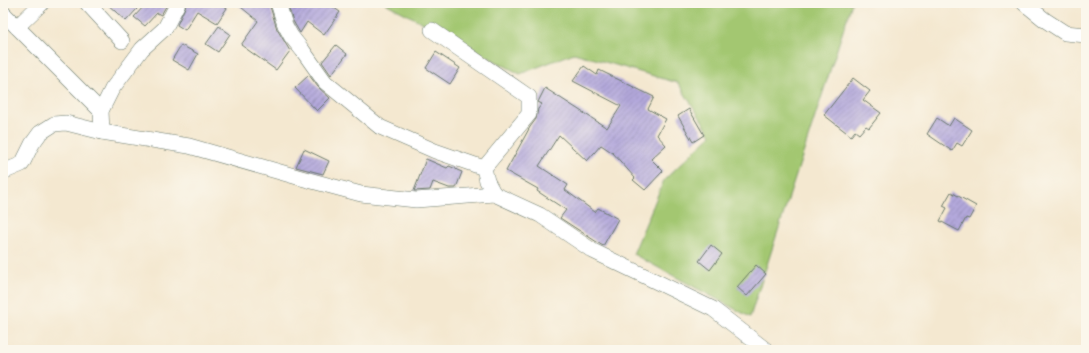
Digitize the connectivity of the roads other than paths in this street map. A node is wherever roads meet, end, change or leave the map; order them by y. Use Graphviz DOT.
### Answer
graph roads {
  1 [pos="42,3"];
  2 [pos="87,3"];
  3 [pos="178,3"];
  4 [pos="278,3"];
  5 [pos="1024,3"];
  6 [pos="3,13"];
  7 [pos="17,27"];
  8 [pos="432,30"];
  9 [pos="1086,36"];
  10 [pos="122,40"];
  11 [pos="102,111"];
  12 [pos="102,132"];
  13 [pos="484,168"];
  14 [pos="3,172"];
  15 [pos="494,194"];
  16 [pos="766,350"];
  1 -- 7 [label="street"];
  2 -- 10 [label="street"];
  3 -- 11 [label="street"];
  4 -- 13 [label="street"];
  5 -- 9 [label="street"];
  6 -- 7 [label="street"];
  7 -- 11 [label="street"];
  8 -- 13 [label="street"];
  11 -- 12 [label="street"];
  12 -- 14 [label="street"];
  12 -- 15 [label="street"];
  13 -- 15 [label="street"];
  15 -- 16 [label="street"];
}
